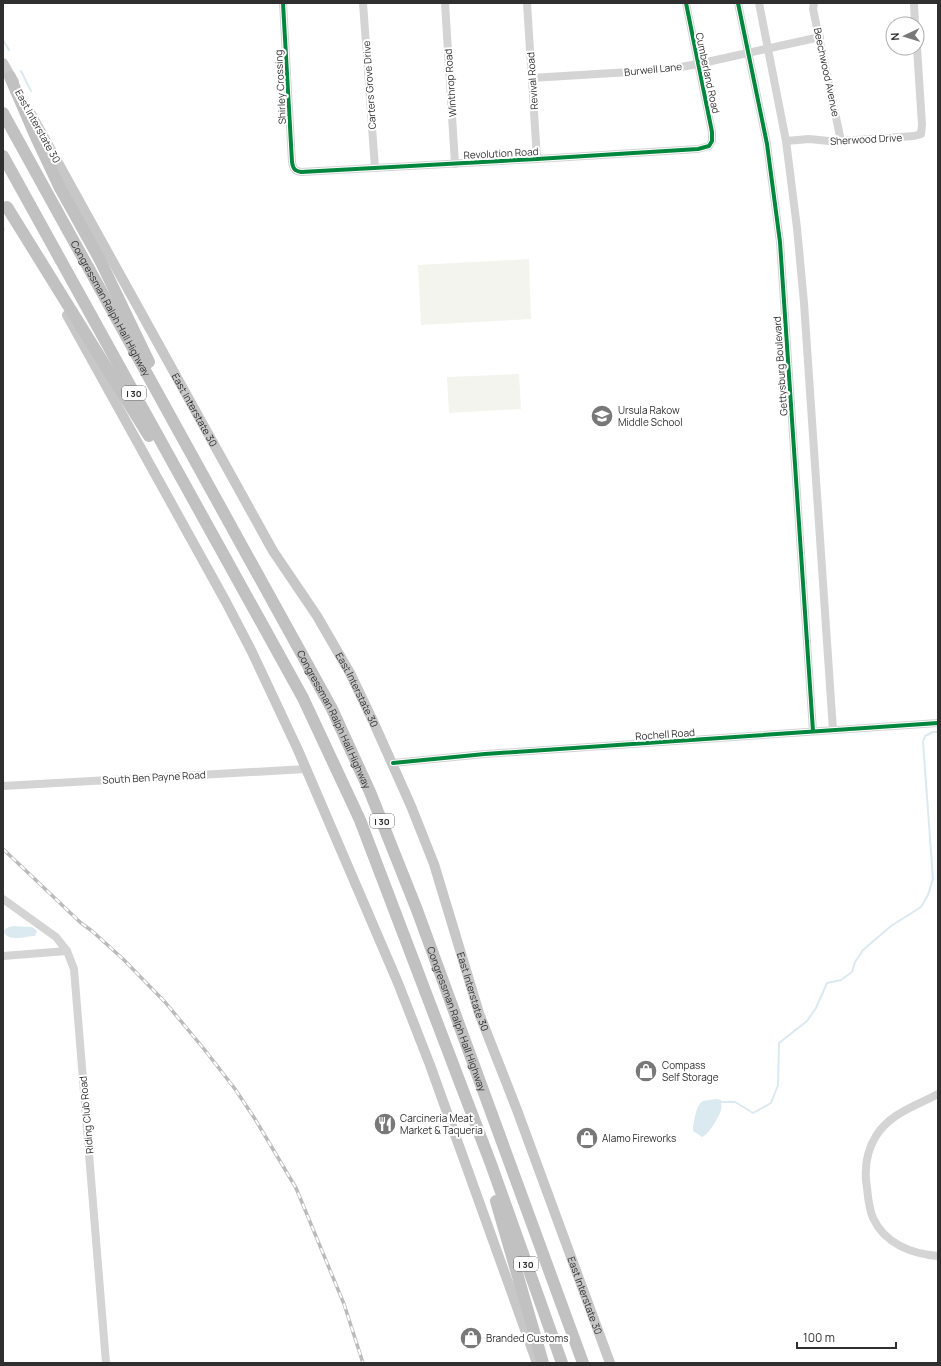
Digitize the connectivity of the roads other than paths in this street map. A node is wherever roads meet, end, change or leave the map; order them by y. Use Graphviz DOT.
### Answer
graph roads {
  1 [pos="283,3"];
  2 [pos="363,3"];
  3 [pos="445,3"];
  4 [pos="527,3"];
  5 [pos="686,3"];
  6 [pos="738,3"];
  7 [pos="759,3"];
  8 [pos="814,3"];
  9 [pos="914,3"];
  10 [pos="915,16"];
  11 [pos="820,37"];
  12 [pos="769,48"];
  13 [pos="749,52"];
  14 [pos="918,56"];
  15 [pos="3,63"];
  16 [pos="698,64"];
  17 [pos="10,77"];
  18 [pos="531,78"];
  19 [pos="3,113"];
  20 [pos="786,141"];
  21 [pos="841,141"];
  22 [pos="709,146"];
  23 [pos="3,156"];
  24 [pos="537,159"];
  25 [pos="456,164"];
  26 [pos="375,168"];
  27 [pos="294,169"];
  28 [pos="5,203"];
  29 [pos="174,420"];
  30 [pos="265,630"];
  31 [pos="938,723"];
  32 [pos="833,730"];
  33 [pos="813,731"];
  34 [pos="392,763"];
  35 [pos="306,769"];
  36 [pos="3,786"];
  37 [pos="3,899"];
  38 [pos="67,951"];
  39 [pos="3,956"];
  40 [pos="938,1094"];
  41 [pos="490,1164"];
  42 [pos="539,1245"];
  43 [pos="938,1256"];
  44 [pos="106,1363"];
  45 [pos="537,1363"];
  46 [pos="543,1363"];
  47 [pos="562,1363"];
  48 [pos="583,1363"];
  49 [pos="592,1363"];
  50 [pos="610,1363"];
  1 -- 27 [label="street, Shirley Crossing"];
  2 -- 26 [label="street, Carters Grove Drive"];
  3 -- 25 [label="street, Winthrop Road"];
  4 -- 18 [label="street, Revival Road"];
  5 -- 16 [label="street, Cumberland Road"];
  6 -- 13 [label="street, Gettysburg Boulevard"];
  7 -- 12 [label="street"];
  8 -- 11 [label="street, Beechwood Avenue"];
  9 -- 10 [label="street"];
  11 -- 12 [label="street, Burwell Lane"];
  11 -- 21 [label="street, Beechwood Avenue"];
  12 -- 13 [label="street, Burwell Lane"];
  12 -- 20 [label="street"];
  13 -- 16 [label="street, Burwell Lane"];
  13 -- 33 [label="street, Gettysburg Boulevard"];
  14 -- 21 [label="street, Sherwood Drive"];
  15 -- 17 [label="main road, East Interstate 30"];
  16 -- 18 [label="street, Burwell Lane"];
  16 -- 22 [label="street, Cumberland Road"];
  17 -- 29 [label="highway"];
  17 -- 34 [label="main road, East Interstate 30"];
  18 -- 24 [label="street, Revival Road"];
  19 -- 29 [label="highway, Congressman Ralph Hall Highway / I 30"];
  20 -- 21 [label="street, Sherwood Drive"];
  20 -- 32 [label="street"];
  22 -- 24 [label="street, Revolution Road"];
  23 -- 30 [label="highway, Congressman Ralph Hall Highway / I 30"];
  24 -- 25 [label="street, Revolution Road"];
  25 -- 26 [label="street, Revolution Road"];
  26 -- 27 [label="street, Revolution Road"];
  28 -- 30 [label="highway"];
  28 -- 35 [label="main road"];
  29 -- 42 [label="highway, Congressman Ralph Hall Highway / I 30"];
  30 -- 41 [label="highway, Congressman Ralph Hall Highway / I 30"];
  31 -- 32 [label="street, Rochell Road"];
  32 -- 33 [label="street, Rochell Road"];
  33 -- 34 [label="street, Rochell Road"];
  34 -- 50 [label="main road, East Interstate 30"];
  35 -- 36 [label="street, South Ben Payne Road"];
  35 -- 45 [label="main road"];
  37 -- 38 [label="street, Riding Club Road"];
  38 -- 39 [label="street"];
  38 -- 44 [label="street, Riding Club Road"];
  40 -- 43 [label="street"];
  41 -- 46 [label="highway"];
  41 -- 47 [label="highway, Congressman Ralph Hall Highway / I 30"];
  42 -- 48 [label="highway, Congressman Ralph Hall Highway / I 30"];
  42 -- 49 [label="highway"];
}
